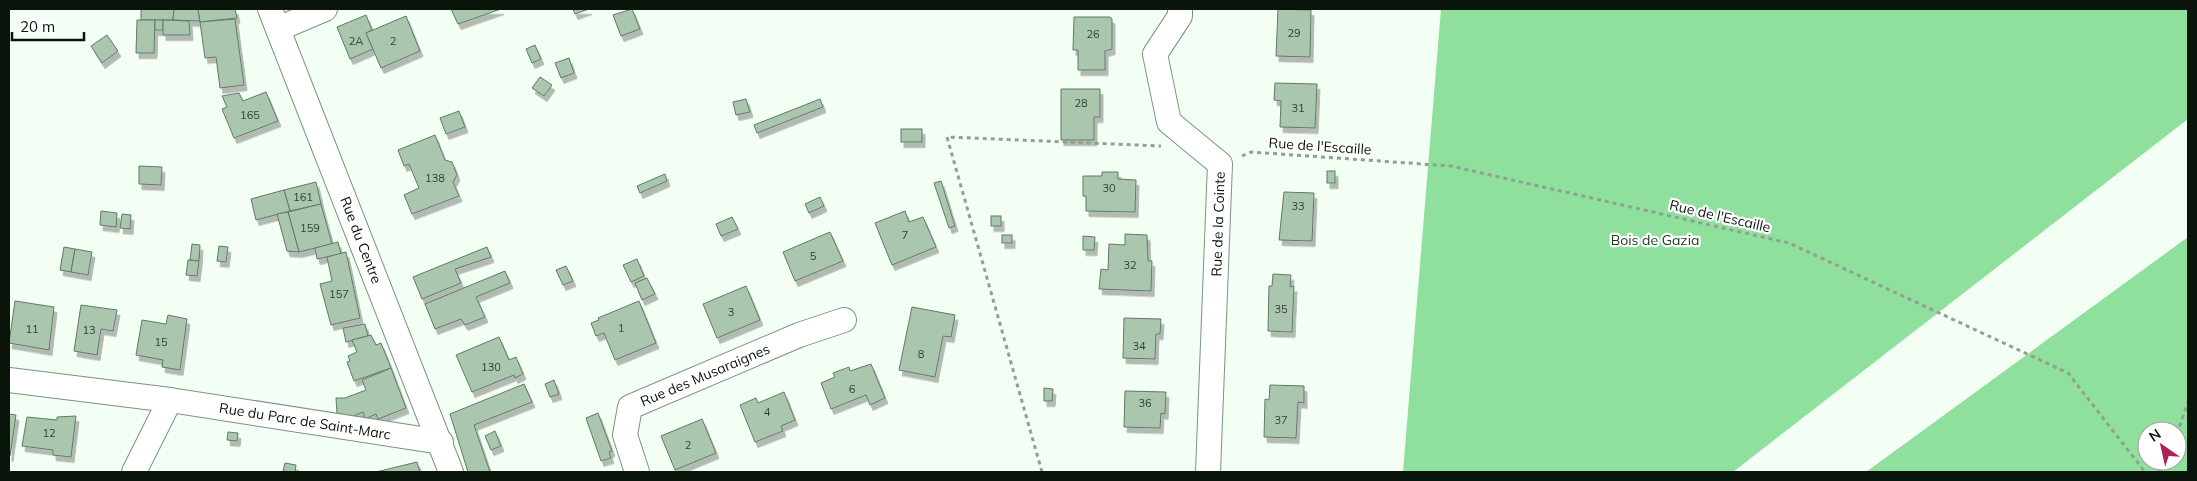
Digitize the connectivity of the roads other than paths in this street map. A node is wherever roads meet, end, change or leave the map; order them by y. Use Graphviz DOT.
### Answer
graph roads {
  1 [pos="325,9"];
  2 [pos="1180,9"];
  3 [pos="274,19"];
  4 [pos="844,320"];
  5 [pos="9,380"];
  6 [pos="170,400"];
  7 [pos="441,442"];
  8 [pos="134,472"];
  9 [pos="451,472"];
  10 [pos="637,472"];
  11 [pos="1208,472"];
  1 -- 3 [label="street"];
  2 -- 11 [label="street, Rue de la Cointe"];
  3 -- 7 [label="street, Rue du Centre"];
  4 -- 10 [label="street, Rue des Musaraignes"];
  5 -- 6 [label="street, Rue du Parc de Saint-Marc"];
  6 -- 7 [label="street, Rue du Parc de Saint-Marc"];
  6 -- 8 [label="street"];
  7 -- 9 [label="street, Rue du Centre"];
}
